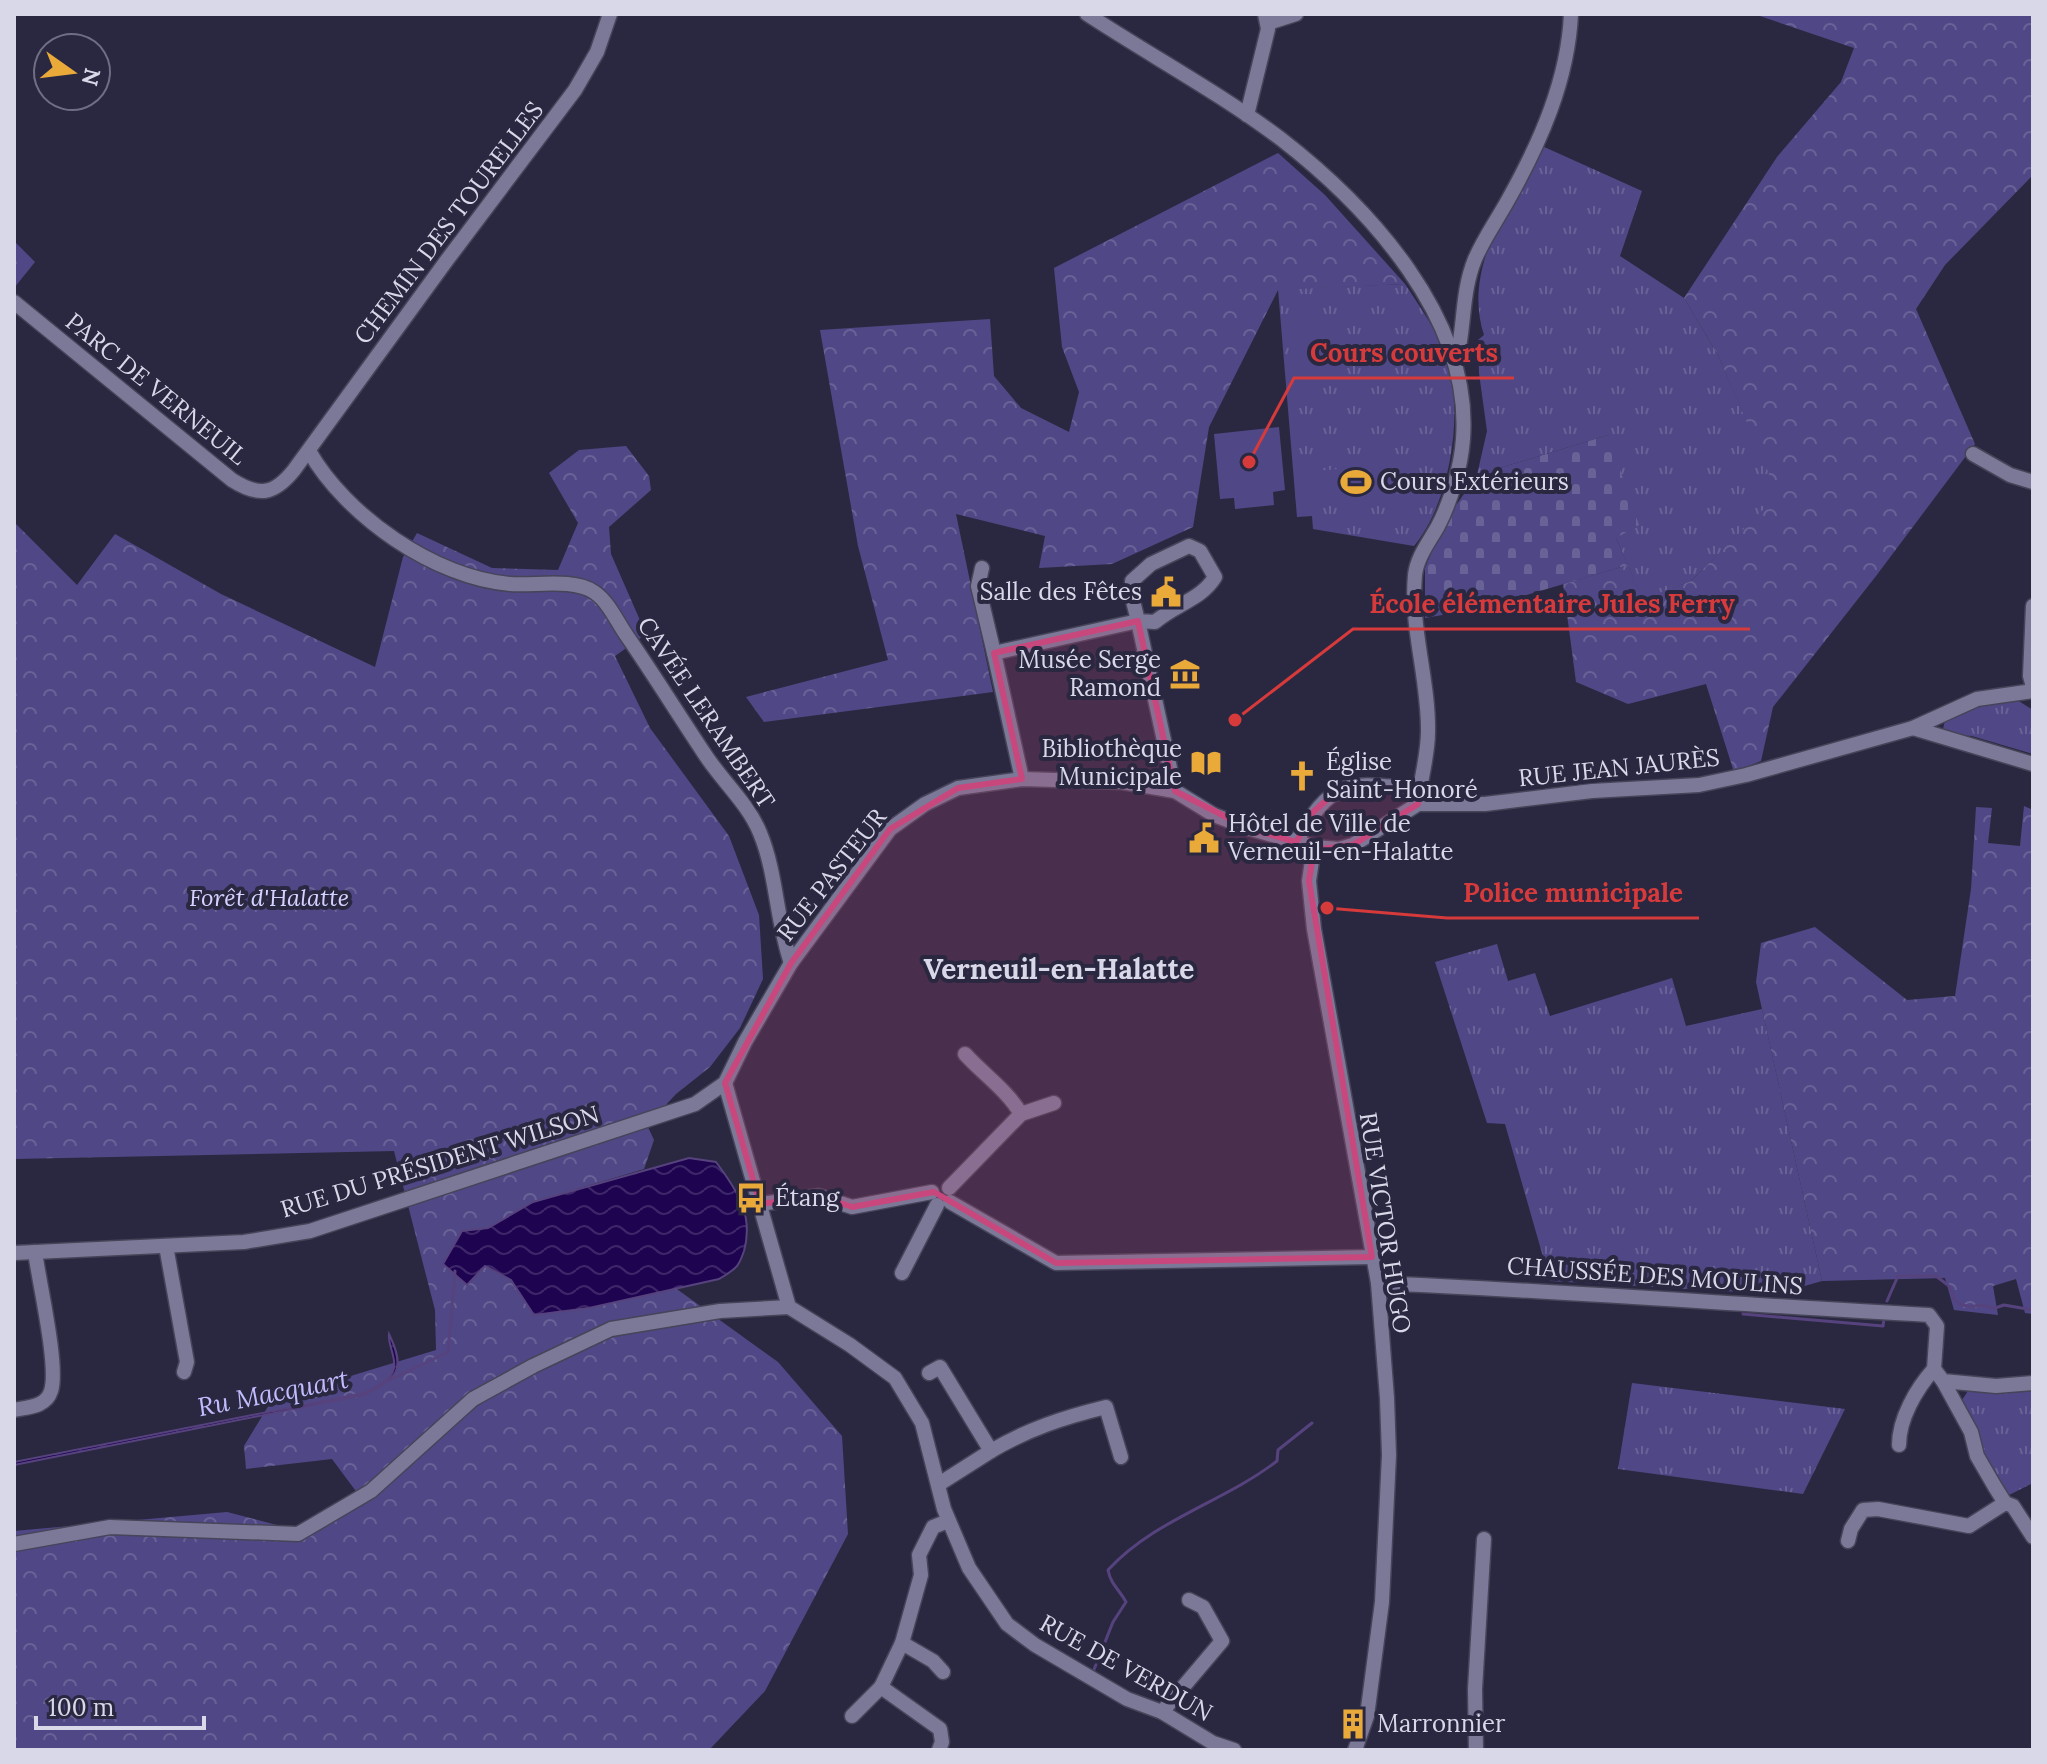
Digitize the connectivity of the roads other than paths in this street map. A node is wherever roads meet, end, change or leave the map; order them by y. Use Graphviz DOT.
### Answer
graph roads {
  1 [pos="610,14"];
  2 [pos="1087,14"];
  3 [pos="1296,14"];
  4 [pos="1571,14"];
  5 [pos="1266,18"];
  6 [pos="1247,115"];
  7 [pos="14,302"];
  8 [pos="1456,363"];
  9 [pos="309,451"];
  10 [pos="1973,454"];
  11 [pos="2033,482"];
  12 [pos="982,568"];
  13 [pos="2033,606"];
  14 [pos="1138,621"];
  15 [pos="994,653"];
  16 [pos="2033,689"];
  17 [pos="1913,728"];
  18 [pos="2033,764"];
  19 [pos="1022,779"];
  20 [pos="1175,791"];
  21 [pos="1418,797"];
  22 [pos="1296,842"];
  23 [pos="1314,847"];
  24 [pos="791,963"];
  25 [pos="965,1054"];
  26 [pos="725,1083"];
  27 [pos="1054,1103"];
  28 [pos="1021,1114"];
  29 [pos="942,1197"];
  30 [pos="760,1204"];
  31 [pos="166,1246"];
  32 [pos="35,1252"];
  33 [pos="14,1253"];
  34 [pos="1372,1257"];
  35 [pos="902,1273"];
  36 [pos="1378,1283"];
  37 [pos="789,1307"];
  38 [pos="184,1372"];
  39 [pos="929,1373"];
  40 [pos="1938,1375"];
  41 [pos="2033,1383"];
  42 [pos="14,1410"];
  43 [pos="1899,1445"];
  44 [pos="991,1451"];
  45 [pos="1121,1457"];
  46 [pos="939,1484"];
  47 [pos="2005,1503"];
  48 [pos="948,1521"];
  49 [pos="2033,1537"];
  50 [pos="1484,1539"];
  51 [pos="1848,1541"];
  52 [pos="17,1546"];
  53 [pos="1189,1600"];
  54 [pos="902,1643"];
  55 [pos="943,1672"];
  56 [pos="881,1687"];
  57 [pos="1162,1712"];
  58 [pos="852,1716"];
  59 [pos="939,1750"];
  60 [pos="1230,1750"];
  61 [pos="1355,1750"];
  62 [pos="1476,1750"];
  1 -- 9 [label="street, CHEMIN DES TOURELLES"];
  2 -- 6 [label="street"];
  3 -- 5 [label="street"];
  4 -- 8 [label="street"];
  5 -- 6 [label="street"];
  6 -- 8 [label="street"];
  7 -- 9 [label="street, PARC DE VERNEUIL"];
  8 -- 21 [label="street"];
  9 -- 24 [label="street, CAVÉE LERAMBERT"];
  10 -- 11 [label="street"];
  12 -- 15 [label="street"];
  13 -- 16 [label="street"];
  14 -- 14 [label="street"];
  14 -- 15 [label="street"];
  14 -- 20 [label="street"];
  15 -- 19 [label="street"];
  16 -- 17 [label="street, RUE JEAN JAURÈS"];
  17 -- 18 [label="street"];
  17 -- 21 [label="street, RUE JEAN JAURÈS"];
  19 -- 20 [label="street, RUE PASTEUR"];
  19 -- 24 [label="street, RUE PASTEUR"];
  20 -- 22 [label="street, RUE PASTEUR"];
  21 -- 22 [label="street, RUE JEAN JAURÈS"];
  21 -- 23 [label="street"];
  22 -- 23 [label="street, RUE PASTEUR"];
  23 -- 34 [label="street, RUE VICTOR HUGO"];
  24 -- 26 [label="street, RUE PASTEUR"];
  25 -- 28 [label="street"];
  26 -- 30 [label="street"];
  26 -- 31 [label="street, RUE DU PRÉSIDENT WILSON"];
  27 -- 28 [label="street"];
  28 -- 29 [label="street"];
  29 -- 30 [label="street"];
  29 -- 34 [label="street"];
  29 -- 35 [label="street"];
  30 -- 37 [label="street"];
  31 -- 32 [label="street, RUE DU PRÉSIDENT WILSON"];
  31 -- 38 [label="street"];
  32 -- 33 [label="street, RUE DU PRÉSIDENT WILSON"];
  32 -- 42 [label="street"];
  34 -- 36 [label="street, RUE VICTOR HUGO"];
  36 -- 40 [label="street, CHAUSSÉE DES MOULINS"];
  36 -- 61 [label="street, RUE VICTOR HUGO"];
  37 -- 46 [label="street, RUE DE VERDUN"];
  37 -- 52 [label="street"];
  39 -- 44 [label="street"];
  40 -- 41 [label="street"];
  40 -- 43 [label="street"];
  40 -- 47 [label="street"];
  44 -- 45 [label="street"];
  44 -- 46 [label="street"];
  46 -- 48 [label="street, RUE DE VERDUN"];
  47 -- 49 [label="street"];
  47 -- 51 [label="street"];
  48 -- 54 [label="street"];
  48 -- 57 [label="street, RUE DE VERDUN"];
  50 -- 62 [label="street"];
  53 -- 57 [label="street"];
  54 -- 55 [label="street"];
  54 -- 56 [label="street"];
  56 -- 58 [label="street"];
  56 -- 59 [label="street"];
  57 -- 60 [label="street, RUE DE VERDUN"];
}
